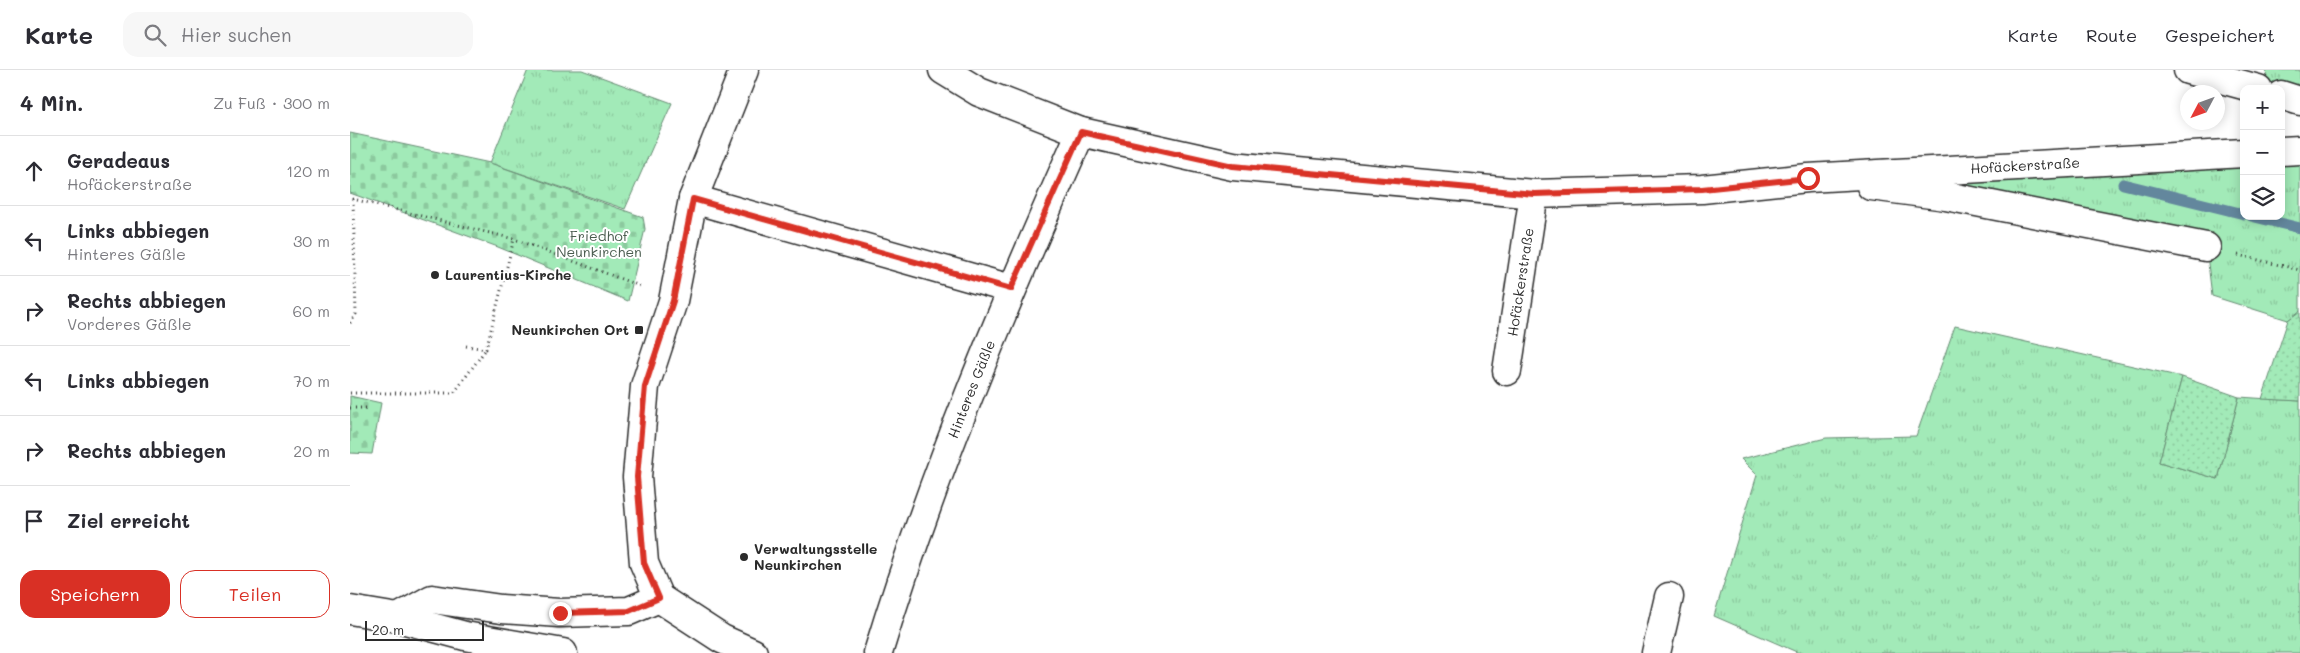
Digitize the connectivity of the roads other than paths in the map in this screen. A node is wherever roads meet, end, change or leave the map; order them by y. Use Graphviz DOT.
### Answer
graph roads {
  1 [pos="744,70"];
  2 [pos="943,70"];
  3 [pos="2188,70"];
  4 [pos="2243,85"];
  5 [pos="2285,97"];
  6 [pos="2300,101"];
  7 [pos="1081,132"];
  8 [pos="2300,150"];
  9 [pos="2285,151"];
  10 [pos="2240,154"];
  11 [pos="1808,178"];
  12 [pos="1534,194"];
  13 [pos="693,199"];
  14 [pos="2206,247"];
  15 [pos="1011,289"];
  16 [pos="1507,371"];
  17 [pos="1669,597"];
  18 [pos="659,598"];
  19 [pos="350,610"];
  20 [pos="398,618"];
  21 [pos="564,653"];
  22 [pos="753,653"];
  23 [pos="878,653"];
  24 [pos="1656,653"];
  1 -- 13 [label="street"];
  2 -- 7 [label="street, Hofäckerstraße"];
  3 -- 4 [label="street"];
  5 -- 6 [label="street"];
  7 -- 12 [label="street, Hofäckerstraße"];
  7 -- 15 [label="street, Hinteres Gäßle"];
  8 -- 9 [label="street"];
  10 -- 11 [label="street, Hofäckerstraße"];
  11 -- 12 [label="street, Hofäckerstraße"];
  11 -- 14 [label="street, Hofäckerstraße"];
  12 -- 16 [label="street, Hofäckerstraße"];
  13 -- 15 [label="street"];
  13 -- 18 [label="street"];
  15 -- 23 [label="street, Hinteres Gäßle"];
  17 -- 24 [label="street"];
  18 -- 20 [label="street"];
  18 -- 22 [label="street"];
  19 -- 20 [label="street"];
  20 -- 21 [label="street"];
}
